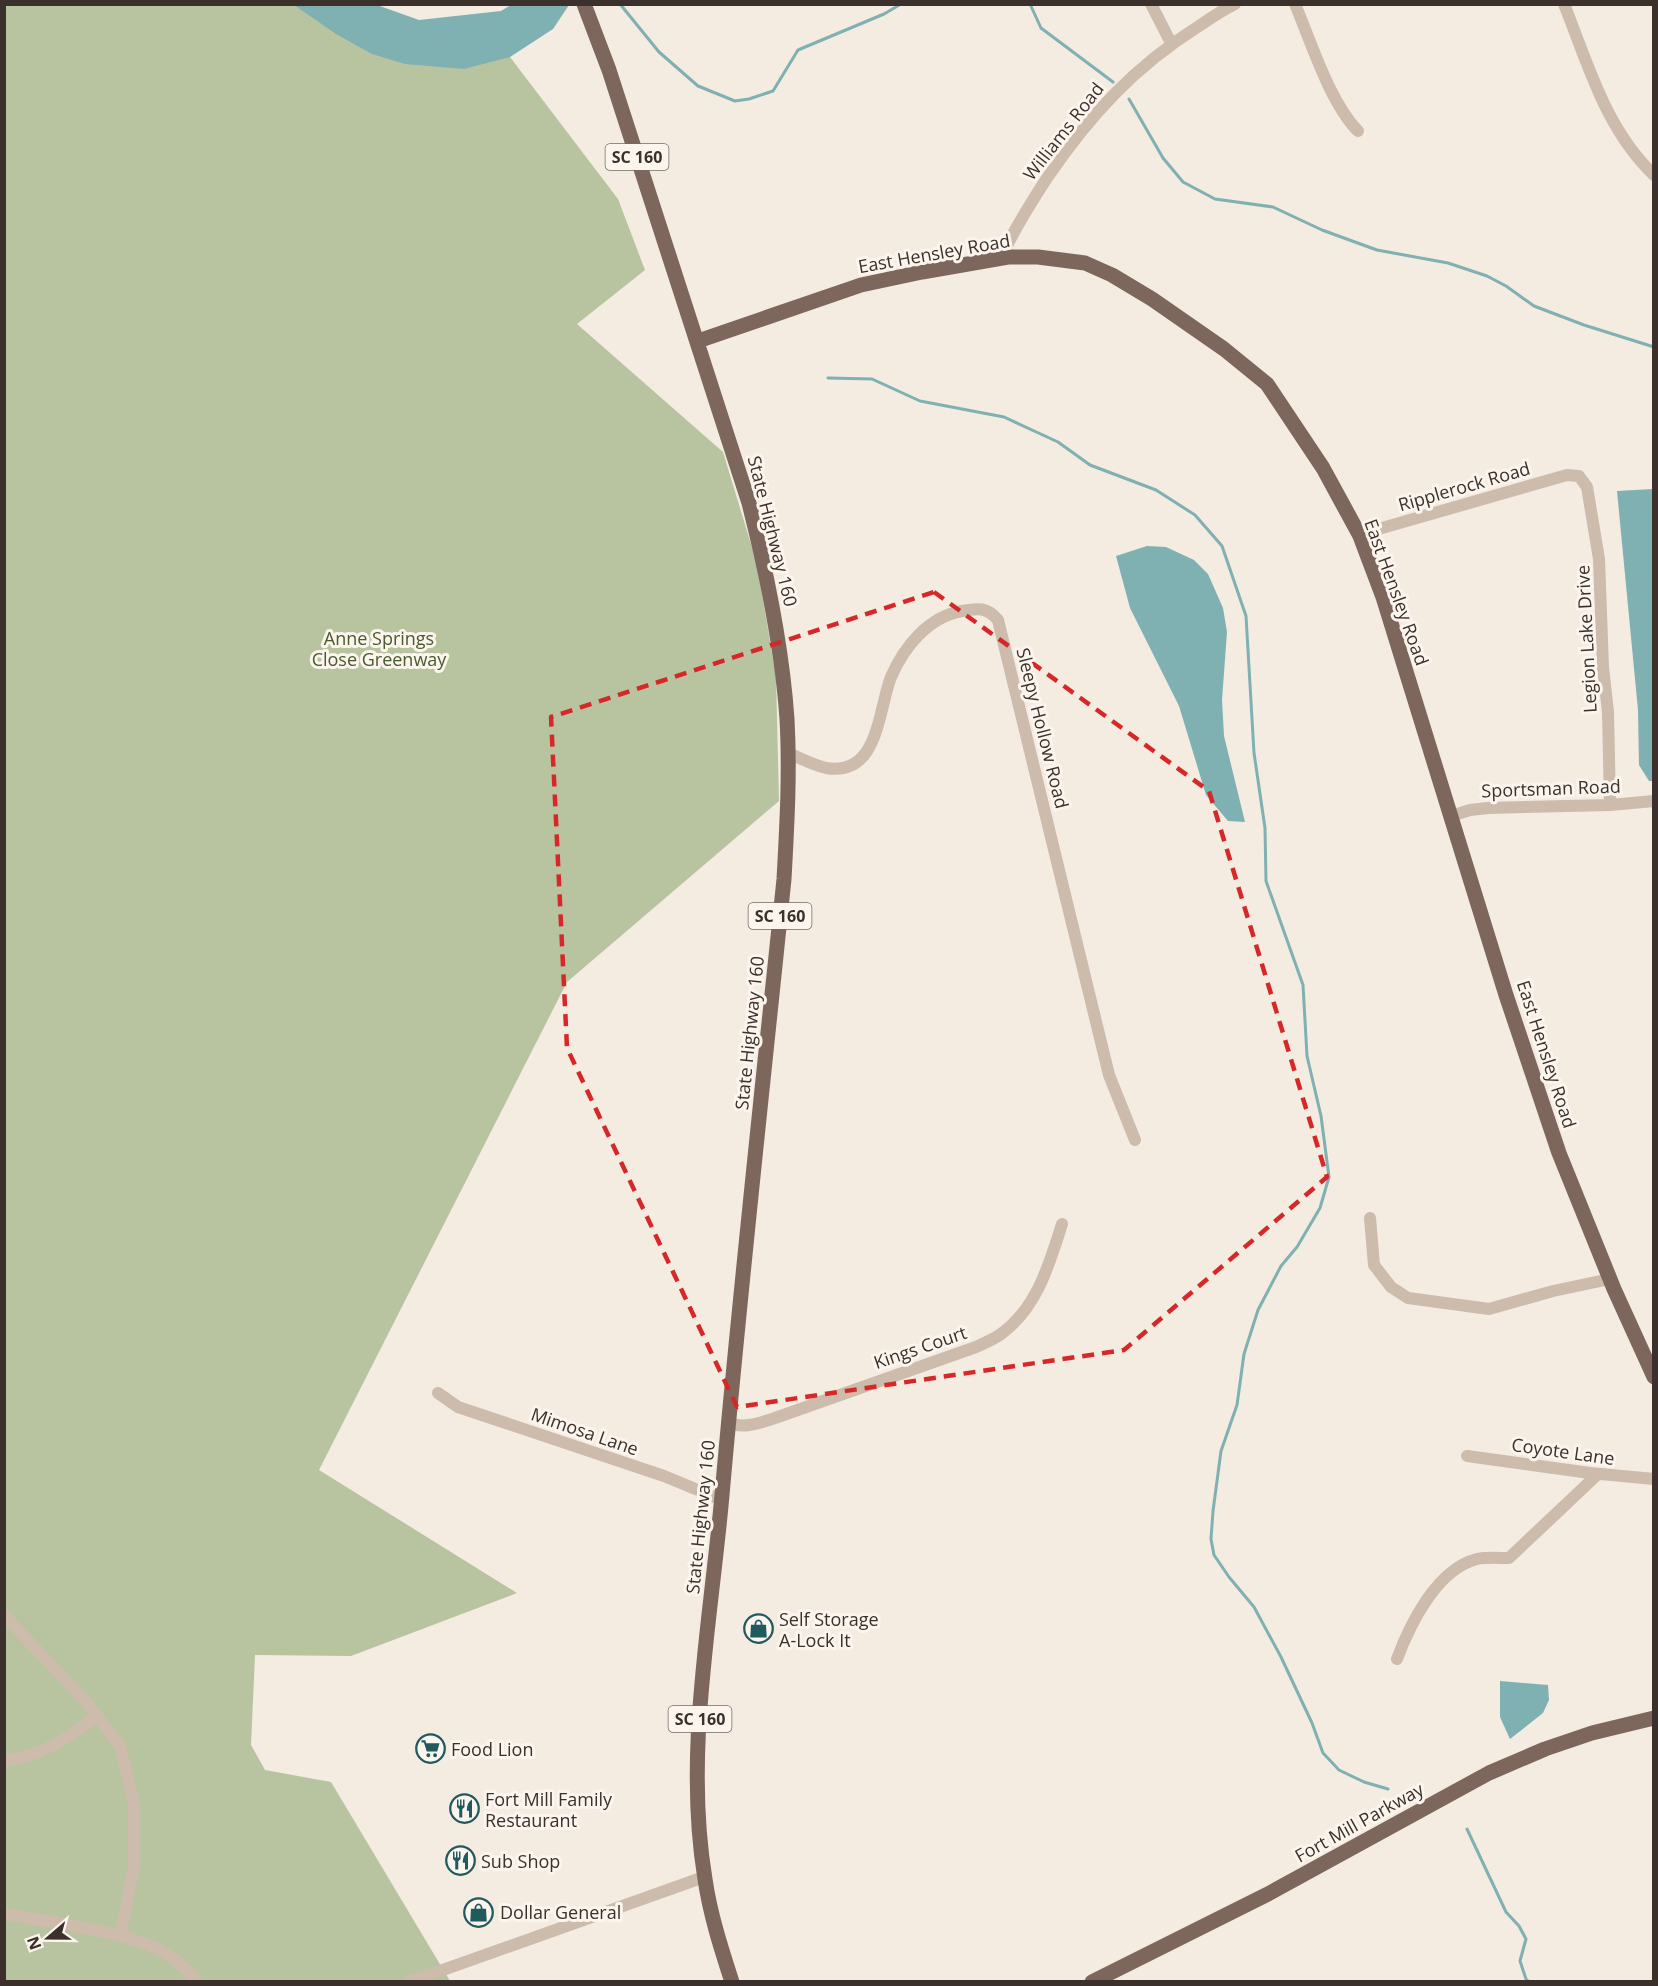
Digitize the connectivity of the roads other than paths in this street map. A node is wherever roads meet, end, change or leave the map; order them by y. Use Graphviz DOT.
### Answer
graph roads {
  1 [pos="584,4"];
  2 [pos="1151,4"];
  3 [pos="1235,4"];
  4 [pos="1295,4"];
  5 [pos="1564,4"];
  6 [pos="1171,44"];
  7 [pos="1358,131"];
  8 [pos="1653,175"];
  9 [pos="1001,258"];
  10 [pos="698,341"];
  11 [pos="1579,476"];
  12 [pos="1360,536"];
  13 [pos="788,753"];
  14 [pos="1653,801"];
  15 [pos="1610,805"];
  16 [pos="1451,816"];
  17 [pos="1135,1140"];
  18 [pos="1370,1218"];
  19 [pos="1062,1224"];
  20 [pos="1610,1279"];
  21 [pos="1653,1377"];
  22 [pos="438,1393"];
  23 [pos="728,1423"];
  24 [pos="1467,1456"];
  25 [pos="1598,1474"];
  26 [pos="1653,1479"];
  27 [pos="722,1500"];
  28 [pos="4,1615"];
  29 [pos="1397,1659"];
  30 [pos="97,1716"];
  31 [pos="1653,1718"];
  32 [pos="4,1761"];
  33 [pos="704,1877"];
  34 [pos="4,1915"];
  35 [pos="120,1936"];
  36 [pos="197,1982"];
  37 [pos="409,1982"];
  38 [pos="732,1982"];
  39 [pos="1092,1982"];
  1 -- 10 [label="main road, State Highway 160 / SC 160"];
  2 -- 6 [label="street"];
  3 -- 6 [label="street, Williams Road"];
  4 -- 7 [label="street"];
  5 -- 8 [label="street"];
  6 -- 9 [label="street, Williams Road"];
  9 -- 10 [label="main road, East Hensley Road"];
  9 -- 12 [label="main road, East Hensley Road"];
  10 -- 13 [label="main road, State Highway 160 / SC 160"];
  11 -- 12 [label="street, Ripplerock Road"];
  11 -- 15 [label="street, Legion Lake Drive"];
  12 -- 16 [label="main road, East Hensley Road"];
  13 -- 17 [label="street, Sleepy Hollow Road"];
  13 -- 23 [label="main road, State Highway 160 / SC 160"];
  14 -- 15 [label="street, Sportsman Road"];
  15 -- 16 [label="street, Sportsman Road"];
  16 -- 20 [label="main road, East Hensley Road"];
  18 -- 20 [label="street"];
  19 -- 23 [label="street, Kings Court"];
  20 -- 21 [label="main road, East Hensley Road"];
  22 -- 27 [label="street, Mimosa Lane"];
  23 -- 27 [label="main road, State Highway 160 / SC 160"];
  24 -- 25 [label="street, Coyote Lane"];
  25 -- 26 [label="street, Coyote Lane"];
  25 -- 29 [label="street"];
  27 -- 33 [label="main road, State Highway 160 / SC 160"];
  28 -- 30 [label="street"];
  30 -- 32 [label="street"];
  30 -- 35 [label="street"];
  31 -- 39 [label="main road, Fort Mill Parkway"];
  33 -- 37 [label="street"];
  33 -- 38 [label="main road, State Highway 160 / SC 160"];
  34 -- 35 [label="street"];
  35 -- 36 [label="street"];
}
